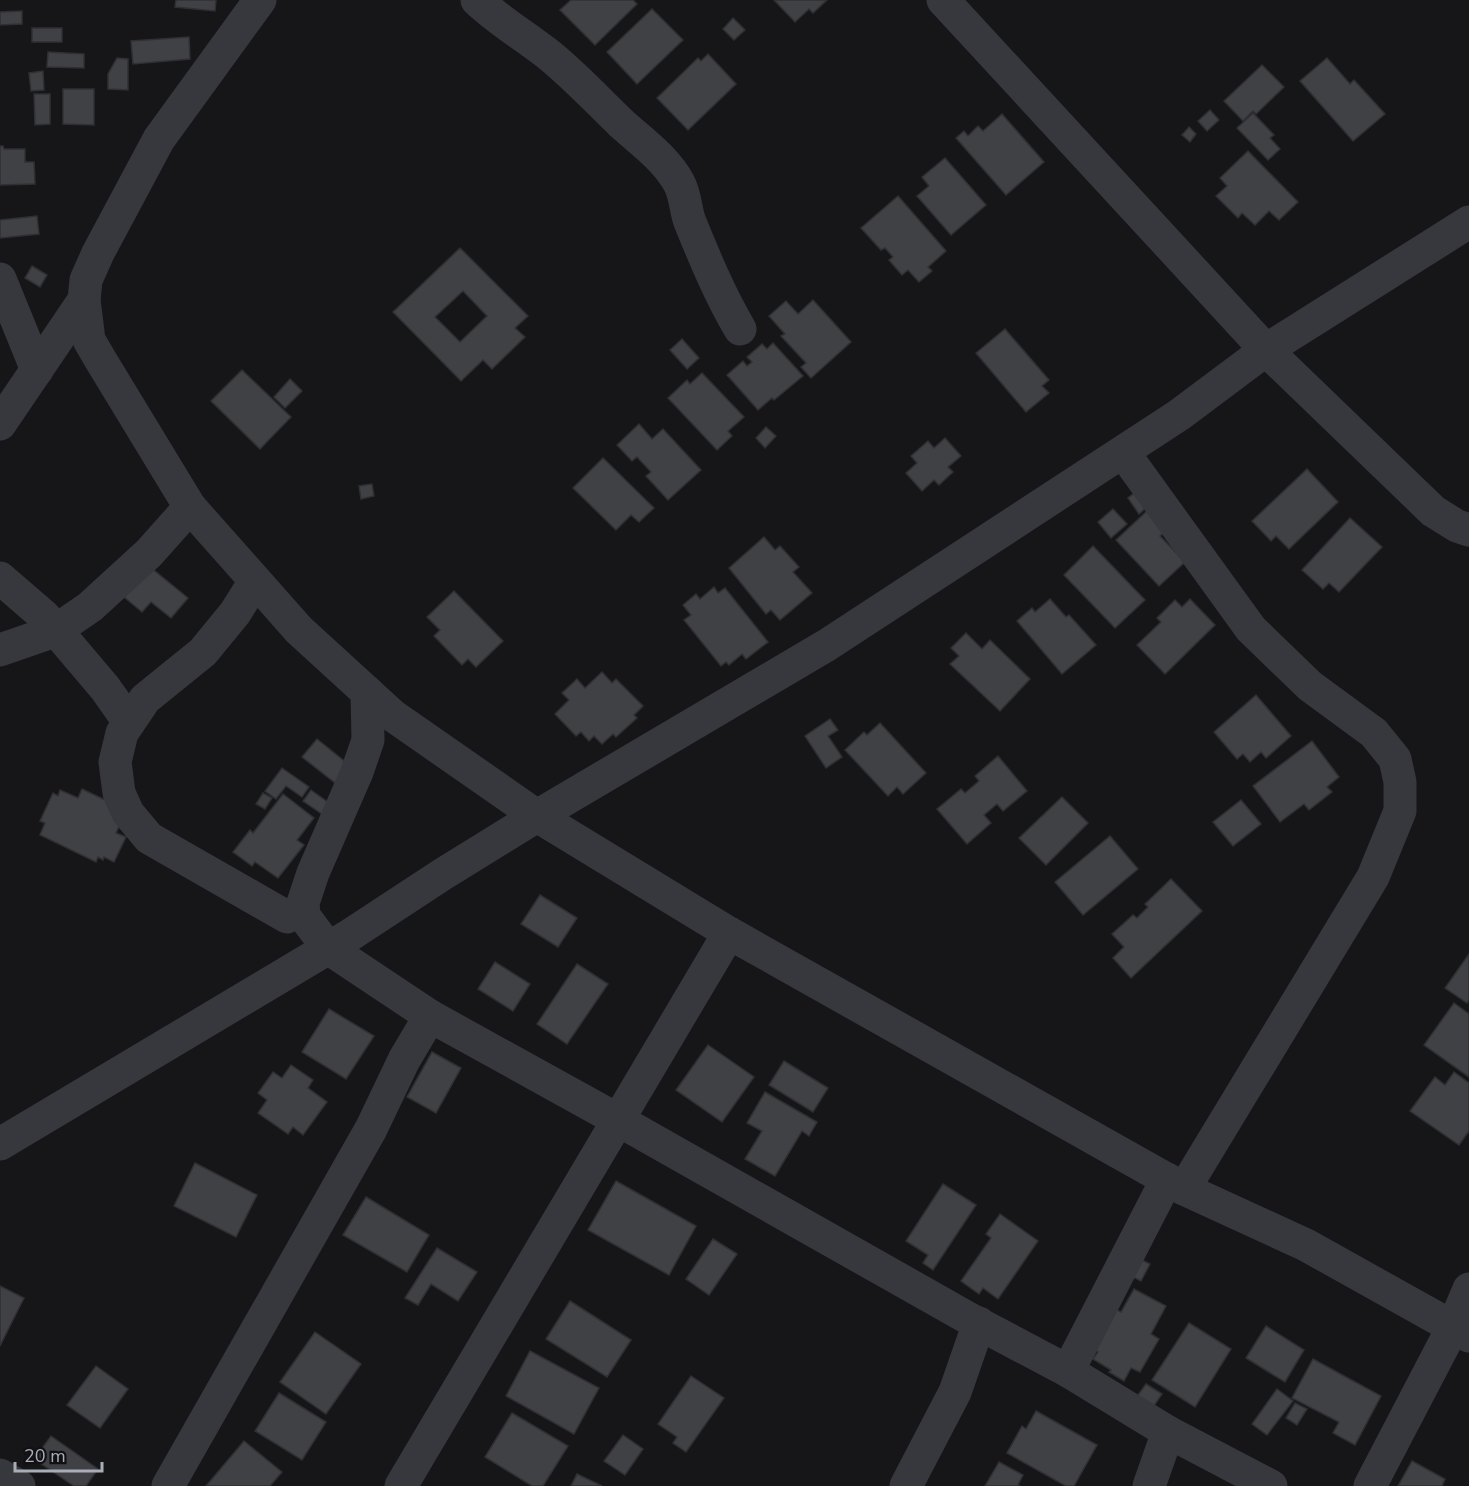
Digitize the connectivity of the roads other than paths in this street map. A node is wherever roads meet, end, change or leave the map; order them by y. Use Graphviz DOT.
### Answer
graph roads {
  1 [pos="260,0"];
  2 [pos="477,0"];
  3 [pos="943,0"];
  4 [pos="1469,222"];
  5 [pos="0,279"];
  6 [pos="84,300"];
  7 [pos="740,329"];
  8 [pos="1266,350"];
  9 [pos="37,370"];
  10 [pos="0,424"];
  11 [pos="1123,452"];
  12 [pos="190,507"];
  13 [pos="1469,530"];
  14 [pos="0,578"];
  15 [pos="255,581"];
  16 [pos="55,631"];
  17 [pos="0,650"];
  18 [pos="367,692"];
  19 [pos="129,722"];
  20 [pos="537,816"];
  21 [pos="286,917"];
  22 [pos="729,933"];
  23 [pos="328,948"];
  24 [pos="430,1016"];
  25 [pos="618,1119"];
  26 [pos="0,1144"];
  27 [pos="1176,1184"];
  28 [pos="1469,1289"];
  29 [pos="979,1323"];
  30 [pos="1461,1331"];
  31 [pos="1068,1371"];
  32 [pos="1168,1432"];
  33 [pos="0,1475"];
  34 [pos="19,1486"];
  35 [pos="168,1486"];
  36 [pos="401,1486"];
  37 [pos="906,1486"];
  38 [pos="1149,1486"];
  39 [pos="1271,1486"];
  40 [pos="1370,1486"];
  1 -- 6 [label="street"];
  2 -- 7 [label="street"];
  3 -- 8 [label="street"];
  4 -- 8 [label="street"];
  5 -- 9 [label="street"];
  6 -- 9 [label="street"];
  6 -- 12 [label="street"];
  8 -- 11 [label="street"];
  8 -- 13 [label="street"];
  9 -- 10 [label="street"];
  11 -- 20 [label="street"];
  11 -- 27 [label="street"];
  12 -- 15 [label="street"];
  12 -- 16 [label="street"];
  14 -- 16 [label="street"];
  15 -- 18 [label="street"];
  15 -- 19 [label="street"];
  16 -- 17 [label="street"];
  16 -- 19 [label="street"];
  18 -- 20 [label="street"];
  18 -- 23 [label="street"];
  19 -- 21 [label="street"];
  20 -- 22 [label="street"];
  20 -- 23 [label="street"];
  22 -- 25 [label="street"];
  22 -- 27 [label="street"];
  23 -- 24 [label="street"];
  23 -- 26 [label="street"];
  24 -- 25 [label="street"];
  24 -- 35 [label="street"];
  25 -- 29 [label="street"];
  25 -- 36 [label="street"];
  27 -- 30 [label="street"];
  27 -- 31 [label="street"];
  28 -- 30 [label="street"];
  29 -- 31 [label="street"];
  29 -- 37 [label="street"];
  30 -- 40 [label="street"];
  31 -- 32 [label="street"];
  32 -- 38 [label="street"];
  32 -- 39 [label="street"];
  33 -- 34 [label="street"];
}
